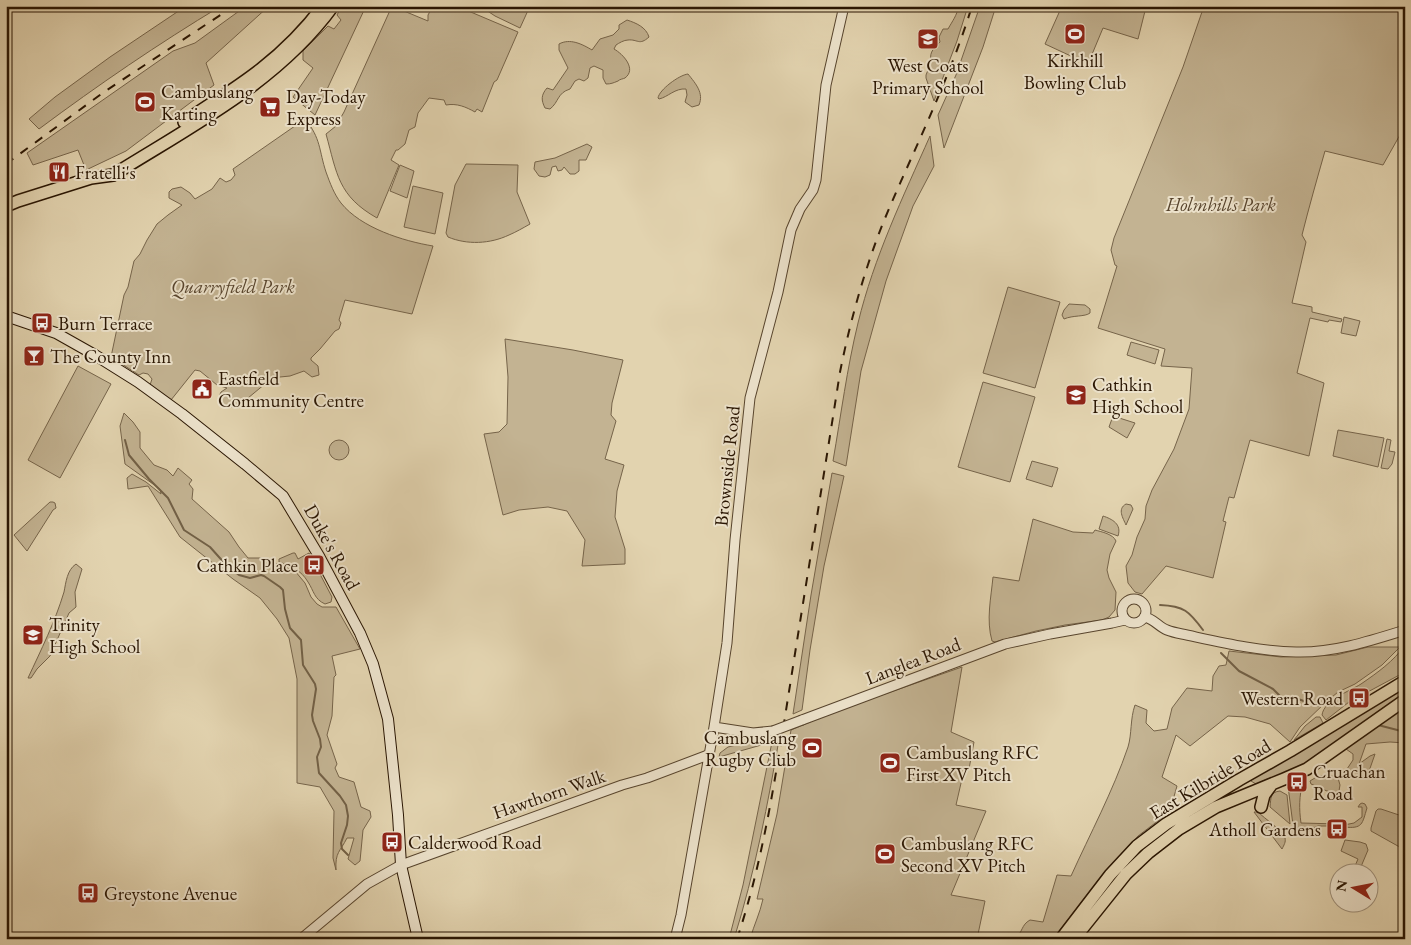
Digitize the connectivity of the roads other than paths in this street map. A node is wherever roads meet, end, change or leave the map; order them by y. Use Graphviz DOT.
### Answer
graph roads {
  1 [pos="323,6"];
  2 [pos="333,6"];
  3 [pos="844,6"];
  4 [pos="91,178"];
  5 [pos="6,206"];
  6 [pos="6,316"];
  7 [pos="1144,617"];
  8 [pos="1125,620"];
  9 [pos="1405,630"];
  10 [pos="1405,681"];
  11 [pos="1405,700"];
  12 [pos="714,726"];
  13 [pos="708,755"];
  14 [pos="1272,784"];
  15 [pos="1261,807"];
  16 [pos="400,865"];
  17 [pos="301,939"];
  18 [pos="418,939"];
  19 [pos="675,939"];
  20 [pos="1061,939"];
  21 [pos="1074,939"];
  1 -- 4 [label="main road"];
  2 -- 4 [label="main road"];
  3 -- 12 [label="street, Brownside Road"];
  4 -- 5 [label="main road"];
  6 -- 16 [label="main road, Duke's Road"];
  7 -- 8 [label="street"];
  7 -- 8 [label="street"];
  7 -- 9 [label="street"];
  8 -- 12 [label="street, Langlea Road, bridge"];
  10 -- 20 [label="main road, East Kilbride Road"];
  11 -- 14 [label="main road, East Kilbride Road"];
  12 -- 13 [label="street, Brownside Road"];
  13 -- 16 [label="street, Hawthorn Walk"];
  13 -- 19 [label="street, Brownside Road"];
  14 -- 15 [label="main road"];
  14 -- 21 [label="main road, East Kilbride Road"];
  16 -- 17 [label="street"];
  16 -- 18 [label="main road, Duke's Road"];
}
